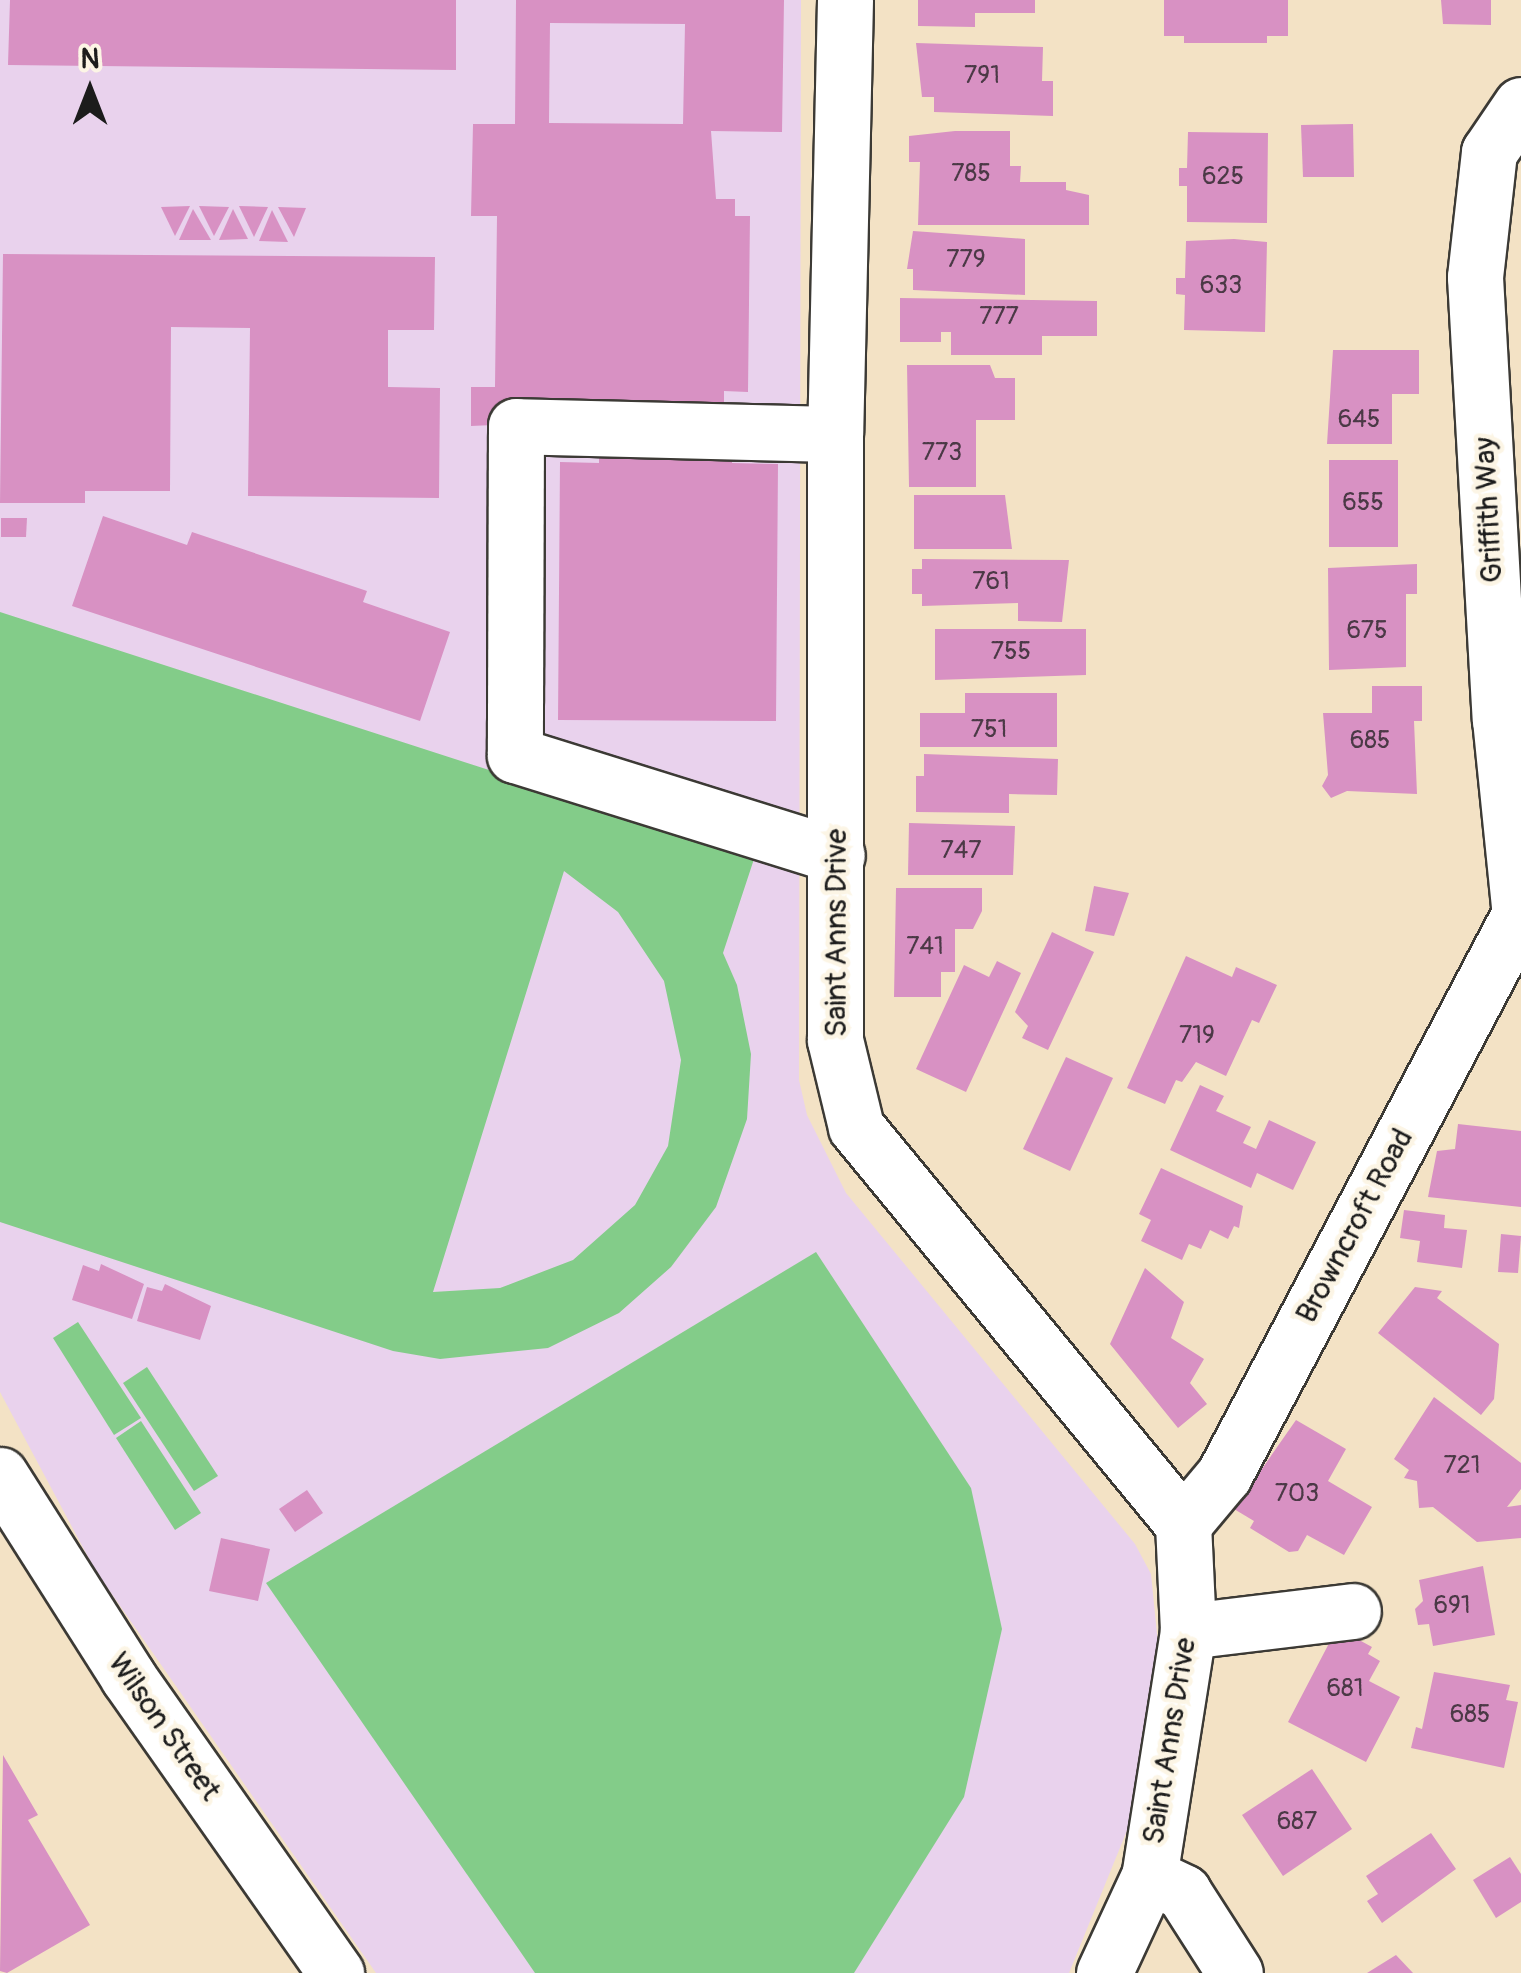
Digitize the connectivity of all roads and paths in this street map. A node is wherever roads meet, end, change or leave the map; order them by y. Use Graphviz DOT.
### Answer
graph roads {
  1 [pos="845,0"];
  2 [pos="1521,104"];
  3 [pos="835,434"];
  4 [pos="836,854"];
  5 [pos="1519,923"];
  6 [pos="0,1475"];
  7 [pos="1183,1524"];
  8 [pos="1353,1611"];
  9 [pos="1188,1632"];
  10 [pos="1148,1876"];
  11 [pos="336,1973"];
  12 [pos="1104,1973"];
  13 [pos="1235,1973"];
  1 -- 3 [label="street, Saint Anns Drive"];
  2 -- 5 [label="street, Griffith Way"];
  3 -- 4 [label="street, Saint Anns Drive"];
  3 -- 4 [label="street"];
  4 -- 7 [label="street, Saint Anns Drive"];
  5 -- 7 [label="street, Browncroft Road"];
  6 -- 11 [label="street, Wilson Street"];
  7 -- 9 [label="street, Saint Anns Drive"];
  8 -- 9 [label="street"];
  9 -- 10 [label="street, Saint Anns Drive"];
  10 -- 12 [label="street, Saint Anns Drive"];
  10 -- 13 [label="street"];
}
